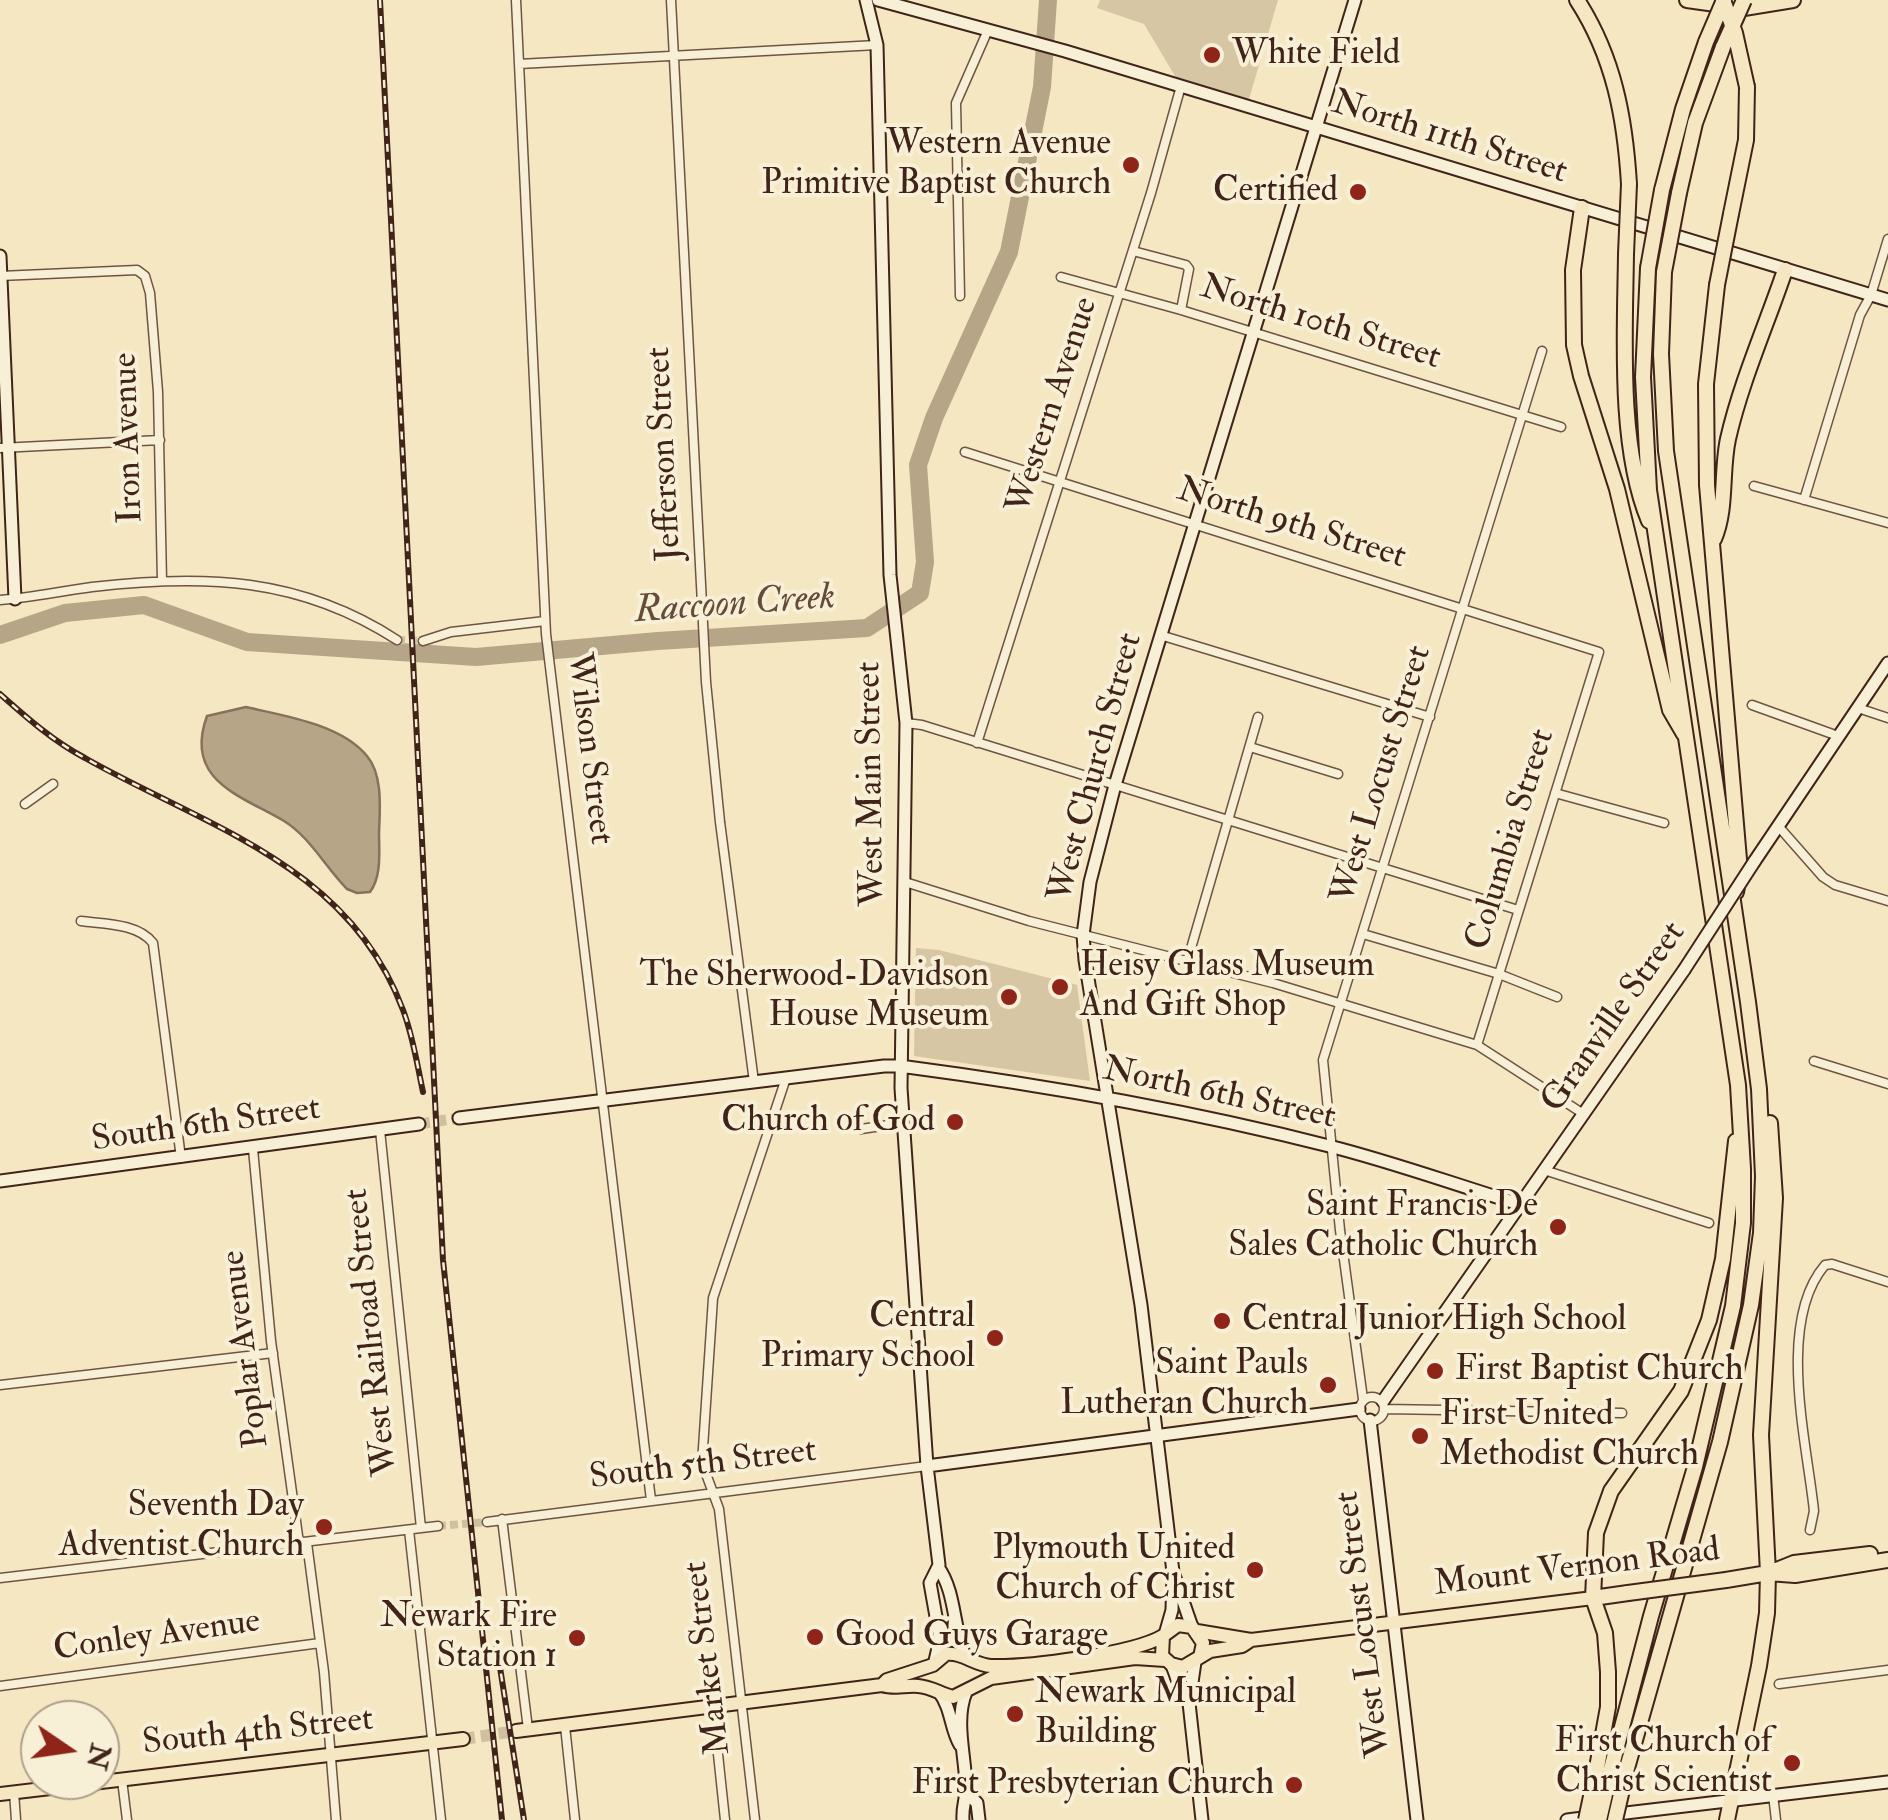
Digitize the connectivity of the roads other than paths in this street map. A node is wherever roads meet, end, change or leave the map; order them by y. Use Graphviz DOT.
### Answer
graph roads {
  1 [pos="516,0"];
  2 [pos="671,0"];
  3 [pos="866,0"];
  4 [pos="878,0"];
  5 [pos="1355,0"];
  6 [pos="1578,0"];
  7 [pos="1687,0"];
  8 [pos="1723,0"];
  9 [pos="1744,0"];
  10 [pos="1792,0"];
  11 [pos="988,30"];
  12 [pos="877,45"];
  13 [pos="673,56"];
  14 [pos="519,64"];
  15 [pos="1181,86"];
  16 [pos="1316,127"];
  17 [pos="1582,208"];
  18 [pos="1888,239"];
  19 [pos="1133,251"];
  20 [pos="0,256"];
  21 [pos="1785,270"];
  22 [pos="1,276"];
  23 [pos="1062,277"];
  24 [pos="1120,293"];
  25 [pos="1871,295"];
  26 [pos="960,296"];
  27 [pos="1888,300"];
  28 [pos="1181,310"];
  29 [pos="1253,333"];
  30 [pos="1542,351"];
  31 [pos="1522,415"];
  32 [pos="1561,426"];
  33 [pos="160,440"];
  34 [pos="4,447"];
  35 [pos="965,452"];
  36 [pos="1058,480"];
  37 [pos="1754,486"];
  38 [pos="1804,500"];
  39 [pos="1888,523"];
  40 [pos="1195,524"];
  41 [pos="1657,541"];
  42 [pos="1712,544"];
  43 [pos="162,581"];
  44 [pos="14,599"];
  45 [pos="0,600"];
  46 [pos="1464,608"];
  47 [pos="545,621"];
  48 [pos="1160,635"];
  49 [pos="397,640"];
  50 [pos="423,641"];
  51 [pos="1599,652"];
  52 [pos="1888,663"];
  53 [pos="1752,705"];
  54 [pos="1858,708"];
  55 [pos="1258,716"];
  56 [pos="1430,717"];
  57 [pos="1888,718"];
  58 [pos="906,723"];
  59 [pos="1838,736"];
  60 [pos="976,742"];
  61 [pos="1689,743"];
  62 [pos="1250,746"];
  63 [pos="1338,774"];
  64 [pos="53,784"];
  65 [pos="1114,784"];
  66 [pos="1556,792"];
  67 [pos="25,804"];
  68 [pos="1229,821"];
  69 [pos="1664,823"];
  70 [pos="1779,826"];
  71 [pos="1382,869"];
  72 [pos="904,882"];
  73 [pos="1888,901"];
  74 [pos="1733,906"];
  75 [pos="1518,910"];
  76 [pos="81,921"];
  77 [pos="1363,934"];
  78 [pos="1083,935"];
  79 [pos="1187,962"];
  80 [pos="1499,974"];
  81 [pos="1557,997"];
  82 [pos="1341,1004"];
  83 [pos="1477,1045"];
  84 [pos="1814,1062"];
  85 [pos="900,1066"];
  86 [pos="786,1078"];
  87 [pos="754,1082"];
  88 [pos="1888,1084"];
  89 [pos="1759,1089"];
  90 [pos="1107,1098"];
  91 [pos="604,1100"];
  92 [pos="1582,1114"];
  93 [pos="459,1118"];
  94 [pos="1740,1121"];
  95 [pos="902,1122"];
  96 [pos="418,1124"];
  97 [pos="862,1129"];
  98 [pos="380,1130"];
  99 [pos="1331,1146"];
  100 [pos="253,1149"];
  101 [pos="181,1158"];
  102 [pos="1544,1170"];
  103 [pos="0,1182"];
  104 [pos="1519,1204"];
  105 [pos="1709,1223"];
  106 [pos="1888,1282"];
  107 [pos="273,1353"];
  108 [pos="0,1385"];
  109 [pos="1361,1404"];
  110 [pos="1384,1406"];
  111 [pos="1622,1414"];
  112 [pos="1370,1420"];
  113 [pos="1157,1436"];
  114 [pos="927,1466"];
  115 [pos="712,1492"];
  116 [pos="651,1500"];
  117 [pos="502,1520"];
  118 [pos="486,1522"];
  119 [pos="438,1526"];
  120 [pos="421,1528"];
  121 [pos="409,1530"];
  122 [pos="1810,1530"];
  123 [pos="304,1543"];
  124 [pos="1888,1552"];
  125 [pos="1888,1560"];
  126 [pos="938,1567"];
  127 [pos="1173,1572"];
  128 [pos="1768,1573"];
  129 [pos="0,1578"];
  130 [pos="1592,1598"];
  131 [pos="1392,1623"];
  132 [pos="1194,1629"];
  133 [pos="1165,1633"];
  134 [pos="1250,1640"];
  135 [pos="320,1643"];
  136 [pos="966,1657"];
  137 [pos="1198,1659"];
  138 [pos="1168,1662"];
  139 [pos="934,1663"];
  140 [pos="1888,1670"];
  141 [pos="1779,1684"];
  142 [pos="882,1685"];
  143 [pos="0,1686"];
  144 [pos="937,1690"];
  145 [pos="968,1691"];
  146 [pos="742,1703"];
  147 [pos="1189,1703"];
  148 [pos="713,1708"];
  149 [pos="565,1726"];
  150 [pos="522,1730"];
  151 [pos="463,1739"];
  152 [pos="433,1743"];
  153 [pos="960,1745"];
  154 [pos="329,1756"];
  155 [pos="1603,1773"];
  156 [pos="122,1779"];
  157 [pos="1888,1782"];
  158 [pos="966,1792"];
  159 [pos="7,1793"];
  160 [pos="1772,1795"];
  161 [pos="1730,1799"];
  162 [pos="16,1820"];
  163 [pos="127,1820"];
  164 [pos="336,1820"];
  165 [pos="440,1820"];
  166 [pos="575,1820"];
  167 [pos="725,1820"];
  168 [pos="755,1820"];
  169 [pos="963,1820"];
  170 [pos="980,1820"];
  171 [pos="1202,1820"];
  172 [pos="1417,1820"];
  173 [pos="1568,1820"];
  174 [pos="1586,1820"];
  175 [pos="1599,1820"];
  176 [pos="1615,1820"];
  177 [pos="1727,1820"];
  178 [pos="1776,1820"];
  1 -- 14 [label="street, Wilson Street"];
  2 -- 13 [label="street, Jefferson Street"];
  3 -- 12 [label="street, West Main Street"];
  4 -- 11 [label="street, North 11th Street"];
  5 -- 16 [label="street, West Church Street"];
  6 -- 41 [label="highway, bridge"];
  7 -- 10 [label="highway"];
  8 -- 41 [label="highway, bridge"];
  8 -- 42 [label="highway, bridge"];
  9 -- 74 [label="highway, bridge"];
  11 -- 15 [label="street, North 11th Street"];
  11 -- 26 [label="street"];
  12 -- 13 [label="street"];
  12 -- 58 [label="street, West Main Street"];
  13 -- 14 [label="street"];
  13 -- 87 [label="street, Jefferson Street"];
  14 -- 47 [label="street, Wilson Street"];
  15 -- 16 [label="street, North 11th Street"];
  15 -- 19 [label="street, Western Avenue"];
  16 -- 17 [label="street, North 11th Street"];
  16 -- 29 [label="street, West Church Street"];
  17 -- 21 [label="street, North 11th Street"];
  17 -- 61 [label="highway"];
  18 -- 25 [label="street"];
  19 -- 24 [label="street, Western Avenue"];
  19 -- 28 [label="street"];
  20 -- 22 [label="street"];
  21 -- 25 [label="street, North 11th Street"];
  21 -- 42 [label="highway"];
  22 -- 33 [label="street, Iron Avenue"];
  22 -- 34 [label="street"];
  23 -- 24 [label="street, North 10th Street"];
  24 -- 28 [label="street, North 10th Street"];
  24 -- 36 [label="street, Western Avenue"];
  25 -- 27 [label="street, North 11th Street"];
  25 -- 38 [label="street"];
  28 -- 29 [label="street, North 10th Street"];
  29 -- 31 [label="street, North 10th Street"];
  29 -- 40 [label="street, West Church Street"];
  30 -- 31 [label="street, West Locust Street"];
  31 -- 32 [label="street, North 10th Street"];
  31 -- 46 [label="street, West Locust Street"];
  33 -- 34 [label="street"];
  33 -- 43 [label="street, Iron Avenue"];
  34 -- 44 [label="street"];
  35 -- 36 [label="street, North 9th Street"];
  36 -- 40 [label="street, North 9th Street"];
  36 -- 60 [label="street, Western Avenue"];
  37 -- 38 [label="street"];
  38 -- 39 [label="street"];
  40 -- 46 [label="street, North 9th Street"];
  40 -- 48 [label="street, West Church Street"];
  41 -- 61 [label="highway"];
  42 -- 74 [label="highway"];
  43 -- 44 [label="street"];
  43 -- 49 [label="street"];
  44 -- 45 [label="street"];
  46 -- 51 [label="street, North 9th Street"];
  46 -- 56 [label="street, West Locust Street"];
  47 -- 50 [label="street"];
  47 -- 91 [label="street, Wilson Street"];
  48 -- 56 [label="street"];
  48 -- 65 [label="street, West Church Street"];
  51 -- 66 [label="street, Columbia Street"];
  52 -- 54 [label="street, Granville Street"];
  53 -- 59 [label="street"];
  54 -- 57 [label="street"];
  54 -- 59 [label="street, Granville Street"];
  55 -- 62 [label="street"];
  56 -- 71 [label="street, West Locust Street"];
  58 -- 60 [label="street"];
  58 -- 72 [label="street, West Main Street"];
  59 -- 70 [label="street, Granville Street"];
  60 -- 65 [label="street"];
  61 -- 94 [label="highway"];
  62 -- 63 [label="street"];
  62 -- 68 [label="street"];
  64 -- 67 [label="street"];
  65 -- 68 [label="street"];
  65 -- 78 [label="street, West Church Street"];
  66 -- 69 [label="street"];
  66 -- 75 [label="street, Columbia Street"];
  68 -- 71 [label="street"];
  68 -- 79 [label="street"];
  70 -- 73 [label="street"];
  70 -- 92 [label="street, Granville Street, bridge"];
  71 -- 75 [label="street"];
  71 -- 77 [label="street, West Locust Street"];
  72 -- 78 [label="street"];
  72 -- 85 [label="street, West Main Street"];
  74 -- 89 [label="highway"];
  75 -- 80 [label="street, Columbia Street"];
  76 -- 101 [label="street"];
  77 -- 80 [label="street"];
  77 -- 82 [label="street, West Locust Street"];
  78 -- 79 [label="street"];
  78 -- 90 [label="street, West Church Street"];
  79 -- 82 [label="street"];
  80 -- 81 [label="street"];
  80 -- 83 [label="street, Columbia Street"];
  82 -- 83 [label="street"];
  82 -- 99 [label="street, West Locust Street"];
  83 -- 92 [label="street"];
  84 -- 88 [label="street"];
  85 -- 86 [label="street"];
  85 -- 90 [label="street, North 6th Street"];
  85 -- 95 [label="street, West Main Street"];
  86 -- 87 [label="street"];
  86 -- 115 [label="street, Market Street"];
  87 -- 91 [label="street"];
  89 -- 128 [label="highway"];
  89 -- 176 [label="highway, bridge"];
  90 -- 99 [label="street, North 6th Street"];
  90 -- 113 [label="street, West Church Street"];
  91 -- 93 [label="street"];
  91 -- 116 [label="street, Wilson Street"];
  92 -- 102 [label="street, Granville Street"];
  94 -- 130 [label="highway"];
  94 -- 155 [label="highway"];
  95 -- 97 [label="street"];
  95 -- 114 [label="street, West Main Street"];
  96 -- 98 [label="street, South 6th Street"];
  98 -- 100 [label="street, South 6th Street"];
  98 -- 120 [label="street, West Railroad Street"];
  99 -- 104 [label="street, North 6th Street"];
  99 -- 109 [label="street, West Locust Street"];
  100 -- 101 [label="street, South 6th Street"];
  100 -- 107 [label="street, Poplar Avenue"];
  101 -- 103 [label="street, South 6th Street"];
  102 -- 104 [label="street, Granville Street"];
  102 -- 105 [label="street"];
  104 -- 110 [label="street, Granville Street"];
  106 -- 122 [label="street"];
  107 -- 108 [label="street"];
  107 -- 123 [label="street, Poplar Avenue"];
  109 -- 110 [label="street"];
  109 -- 112 [label="street"];
  109 -- 113 [label="street"];
  110 -- 111 [label="street"];
  110 -- 112 [label="street"];
  112 -- 131 [label="street, West Locust Street"];
  113 -- 114 [label="street"];
  113 -- 127 [label="street, West Church Street"];
  114 -- 115 [label="street, South 5th Street"];
  114 -- 126 [label="street, West Main Street"];
  115 -- 116 [label="street, South 5th Street"];
  115 -- 146 [label="street, Market Street"];
  116 -- 117 [label="street, South 5th Street"];
  117 -- 118 [label="street, South 5th Street"];
  117 -- 150 [label="street"];
  119 -- 120 [label="street"];
  120 -- 121 [label="street"];
  121 -- 123 [label="street"];
  121 -- 152 [label="street"];
  123 -- 129 [label="street"];
  123 -- 135 [label="street, Poplar Avenue"];
  124 -- 128 [label="highway, Mount Vernon Road"];
  125 -- 128 [label="highway, Mount Vernon Road"];
  126 -- 136 [label="street"];
  126 -- 139 [label="street"];
  127 -- 132 [label="street, West Church Street"];
  127 -- 133 [label="street, West Church Street"];
  128 -- 130 [label="highway, Mount Vernon Road, bridge"];
  128 -- 161 [label="highway"];
  130 -- 131 [label="main road, Mount Vernon Road"];
  130 -- 155 [label="highway"];
  131 -- 134 [label="main road, Mount Vernon Road"];
  131 -- 172 [label="street, West Locust Street"];
  132 -- 133 [label="main road"];
  132 -- 134 [label="main road"];
  132 -- 137 [label="main road"];
  133 -- 136 [label="main road"];
  133 -- 138 [label="main road"];
  134 -- 137 [label="main road"];
  135 -- 143 [label="street, Conley Avenue"];
  135 -- 154 [label="street, Poplar Avenue"];
  136 -- 139 [label="main road"];
  136 -- 145 [label="main road"];
  137 -- 138 [label="main road"];
  137 -- 147 [label="street"];
  138 -- 145 [label="main road"];
  138 -- 147 [label="street"];
  139 -- 142 [label="main road"];
  139 -- 144 [label="main road"];
  140 -- 141 [label="street"];
  142 -- 144 [label="main road"];
  142 -- 146 [label="main road"];
  144 -- 145 [label="main road"];
  144 -- 153 [label="street"];
  145 -- 153 [label="street"];
  146 -- 148 [label="main road"];
  146 -- 168 [label="street, Market Street"];
  147 -- 171 [label="street"];
  148 -- 149 [label="main road"];
  148 -- 167 [label="street"];
  149 -- 150 [label="main road"];
  149 -- 166 [label="street"];
  151 -- 152 [label="main road, South 4th Street"];
  152 -- 154 [label="main road, South 4th Street"];
  152 -- 165 [label="street"];
  153 -- 158 [label="street"];
  154 -- 156 [label="main road, South 4th Street"];
  154 -- 164 [label="street, Poplar Avenue"];
  155 -- 174 [label="highway, bridge"];
  155 -- 175 [label="highway, bridge"];
  156 -- 159 [label="main road, South 4th Street"];
  156 -- 163 [label="street"];
  157 -- 160 [label="street"];
  158 -- 169 [label="street"];
  158 -- 170 [label="street"];
  159 -- 162 [label="street"];
  160 -- 161 [label="street"];
  160 -- 178 [label="street"];
  161 -- 173 [label="street"];
  161 -- 177 [label="highway"];
}
